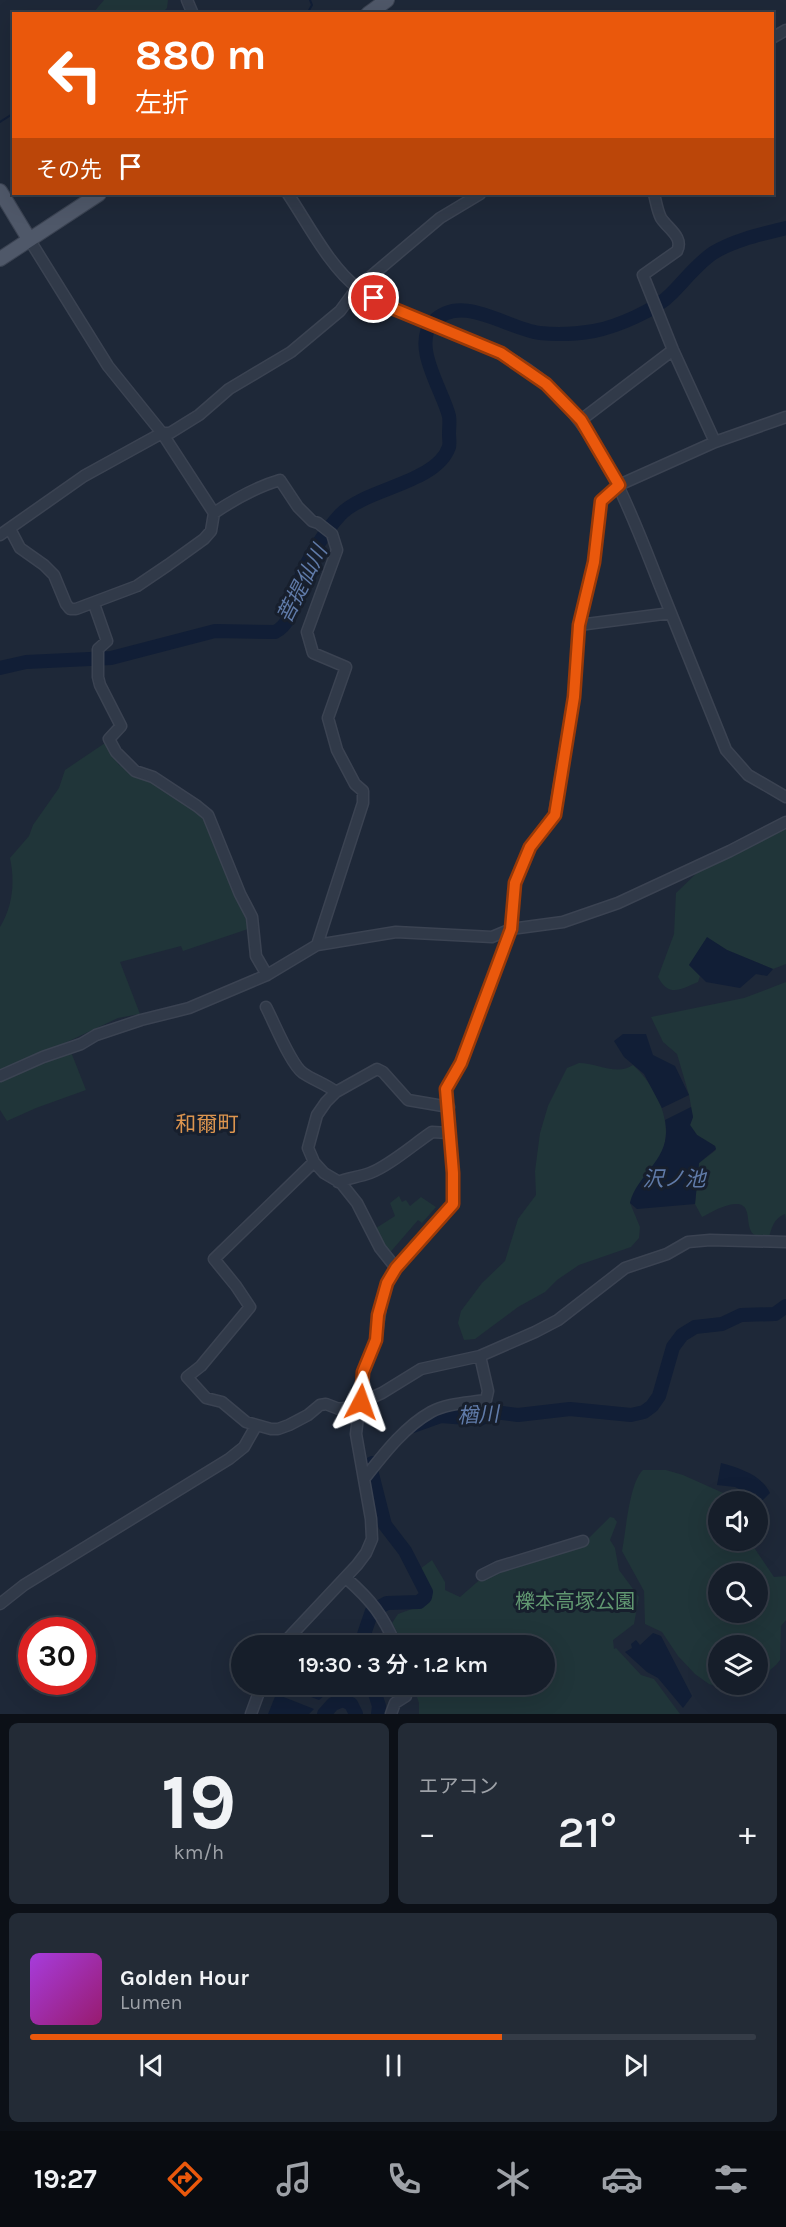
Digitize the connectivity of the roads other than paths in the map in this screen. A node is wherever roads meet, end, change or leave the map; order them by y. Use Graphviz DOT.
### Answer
graph roads {
  1 [pos="387,0"];
  2 [pos="371,12"];
  3 [pos="0,191"];
  4 [pos="97,195"];
  5 [pos="289,195"];
  6 [pos="478,195"];
  7 [pos="654,195"];
  8 [pos="29,239"];
  9 [pos="0,259"];
  10 [pos="357,288"];
  11 [pos="673,350"];
  12 [pos="786,417"];
  13 [pos="581,420"];
  14 [pos="162,433"];
  15 [pos="715,442"];
  16 [pos="619,485"];
  17 [pos="214,513"];
  18 [pos="5,532"];
  19 [pos="94,604"];
  20 [pos="671,613"];
  21 [pos="579,625"];
  22 [pos="786,797"];
  23 [pos="786,822"];
  24 [pos="511,929"];
  25 [pos="317,945"];
  26 [pos="267,975"];
  27 [pos="266,1007"];
  28 [pos="0,1076"];
  29 [pos="336,1092"];
  30 [pos="449,1107"];
  31 [pos="449,1133"];
  32 [pos="314,1161"];
  33 [pos="338,1182"];
  34 [pos="786,1242"];
  35 [pos="396,1268"];
  36 [pos="480,1356"];
  37 [pos="361,1402"];
  38 [pos="256,1426"];
  39 [pos="364,1479"];
  40 [pos="583,1541"];
  41 [pos="482,1575"];
  42 [pos="346,1578"];
  43 [pos="0,1604"];
  44 [pos="292,1635"];
  45 [pos="391,1635"];
  46 [pos="258,1695"];
  47 [pos="406,1695"];
  48 [pos="251,1714"];
  49 [pos="391,1714"];
  1 -- 2 [label="main road"];
  3 -- 8 [label="main road"];
  4 -- 8 [label="main road"];
  5 -- 10 [label="street"];
  6 -- 10 [label="street"];
  7 -- 11 [label="street"];
  8 -- 9 [label="main road"];
  8 -- 14 [label="street"];
  10 -- 13 [label="street"];
  10 -- 14 [label="street"];
  11 -- 13 [label="street"];
  11 -- 15 [label="street"];
  12 -- 15 [label="street"];
  13 -- 16 [label="street"];
  14 -- 17 [label="street"];
  14 -- 18 [label="street"];
  15 -- 16 [label="street"];
  16 -- 20 [label="street"];
  16 -- 21 [label="street"];
  17 -- 19 [label="street"];
  17 -- 25 [label="street"];
  18 -- 19 [label="street"];
  19 -- 26 [label="street"];
  20 -- 21 [label="street"];
  20 -- 22 [label="street"];
  21 -- 24 [label="street"];
  23 -- 24 [label="street"];
  24 -- 25 [label="street"];
  24 -- 30 [label="street"];
  25 -- 26 [label="street"];
  26 -- 28 [label="street"];
  27 -- 29 [label="street"];
  29 -- 30 [label="street"];
  29 -- 32 [label="street"];
  30 -- 31 [label="street"];
  31 -- 33 [label="street"];
  31 -- 35 [label="street"];
  32 -- 33 [label="street"];
  32 -- 38 [label="street"];
  33 -- 35 [label="street"];
  34 -- 36 [label="street"];
  35 -- 37 [label="street"];
  36 -- 37 [label="street"];
  36 -- 39 [label="street"];
  37 -- 38 [label="street"];
  37 -- 39 [label="street"];
  38 -- 43 [label="street"];
  39 -- 42 [label="street"];
  40 -- 41 [label="street"];
  42 -- 44 [label="street"];
  42 -- 45 [label="street"];
  46 -- 48 [label="street"];
  47 -- 49 [label="street"];
}
